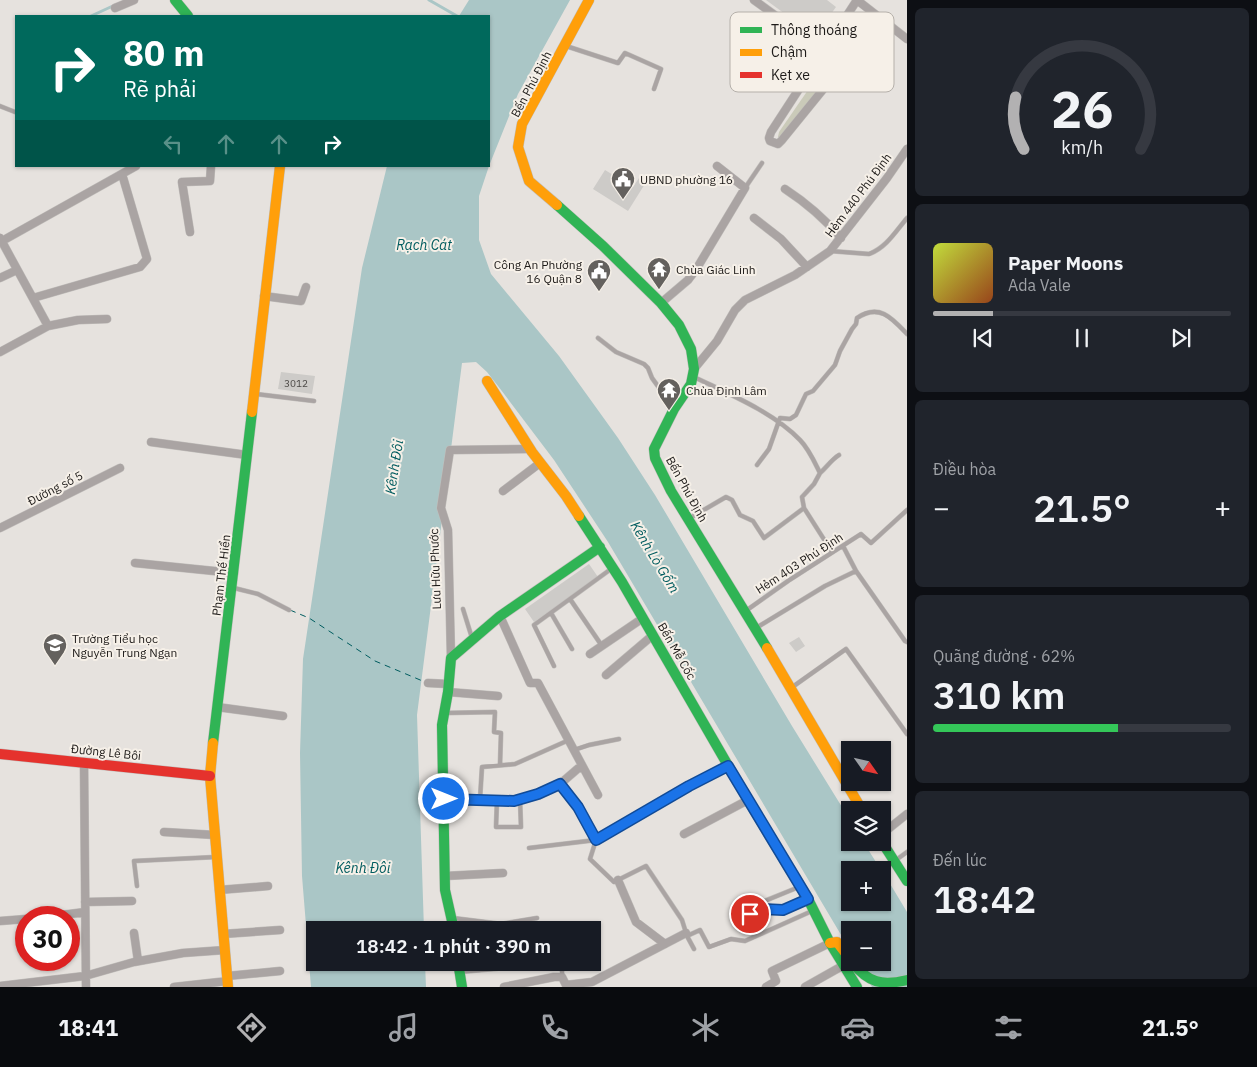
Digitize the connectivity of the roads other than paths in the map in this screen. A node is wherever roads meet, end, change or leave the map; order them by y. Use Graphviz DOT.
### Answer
graph roads {
  1 [pos="134,0"];
  2 [pos="175,0"];
  3 [pos="589,0"];
  4 [pos="754,0"];
  5 [pos="857,0"];
  6 [pos="116,8"];
  7 [pos="770,12"];
  8 [pos="849,12"];
  9 [pos="872,12"];
  10 [pos="187,15"];
  11 [pos="894,29"];
  12 [pos="907,39"];
  13 [pos="566,46"];
  14 [pos="654,88"];
  15 [pos="797,92"];
  16 [pos="821,92"];
  17 [pos="0,106"];
  18 [pos="15,112"];
  19 [pos="907,149"];
  20 [pos="762,163"];
  21 [pos="717,166"];
  22 [pos="134,167"];
  23 [pos="211,167"];
  24 [pos="280,167"];
  25 [pos="122,174"];
  26 [pos="745,188"];
  27 [pos="785,189"];
  28 [pos="754,218"];
  29 [pos="907,218"];
  30 [pos="190,232"];
  31 [pos="841,238"];
  32 [pos="1,239"];
  33 [pos="830,251"];
  34 [pos="807,267"];
  35 [pos="17,270"];
  36 [pos="0,278"];
  37 [pos="306,287"];
  38 [pos="264,296"];
  39 [pos="33,298"];
  40 [pos="661,303"];
  41 [pos="107,319"];
  42 [pos="48,326"];
  43 [pos="907,334"];
  44 [pos="598,338"];
  45 [pos="0,352"];
  46 [pos="693,373"];
  47 [pos="487,381"];
  48 [pos="254,394"];
  49 [pos="314,401"];
  50 [pos="674,409"];
  51 [pos="778,422"];
  52 [pos="152,442"];
  53 [pos="529,449"];
  54 [pos="247,455"];
  55 [pos="839,455"];
  56 [pos="540,463"];
  57 [pos="757,464"];
  58 [pos="120,468"];
  59 [pos="820,473"];
  60 [pos="502,491"];
  61 [pos="804,508"];
  62 [pos="907,510"];
  63 [pos="688,519"];
  64 [pos="0,528"];
  65 [pos="843,546"];
  66 [pos="600,547"];
  67 [pos="832,552"];
  68 [pos="135,563"];
  69 [pos="613,568"];
  70 [pos="856,571"];
  71 [pos="234,574"];
  72 [pos="232,588"];
  73 [pos="570,599"];
  74 [pos="462,609"];
  75 [pos="289,610"];
  76 [pos="745,611"];
  77 [pos="551,613"];
  78 [pos="500,616"];
  79 [pos="643,618"];
  80 [pos="754,630"];
  81 [pos="653,635"];
  82 [pos="472,640"];
  83 [pos="907,642"];
  84 [pos="602,646"];
  85 [pos="572,649"];
  86 [pos="590,654"];
  87 [pos="451,658"];
  88 [pos="554,666"];
  89 [pos="606,675"];
  90 [pos="428,684"];
  91 [pos="448,688"];
  92 [pos="790,688"];
  93 [pos="498,696"];
  94 [pos="217,707"];
  95 [pos="443,712"];
  96 [pos="283,716"];
  97 [pos="907,734"];
  98 [pos="619,739"];
  99 [pos="569,740"];
  100 [pos="574,750"];
  101 [pos="0,754"];
  102 [pos="84,762"];
  103 [pos="500,765"];
  104 [pos="582,765"];
  105 [pos="728,766"];
  106 [pos="210,776"];
  107 [pos="560,784"];
  108 [pos="598,795"];
  109 [pos="444,799"];
  110 [pos="480,799"];
  111 [pos="520,799"];
  112 [pos="496,800"];
  113 [pos="748,800"];
  114 [pos="857,801"];
  115 [pos="907,814"];
  116 [pos="891,827"];
  117 [pos="164,832"];
  118 [pos="684,834"];
  119 [pos="215,835"];
  120 [pos="596,840"];
  121 [pos="529,848"];
  122 [pos="888,851"];
  123 [pos="907,852"];
  124 [pos="216,857"];
  125 [pos="894,861"];
  126 [pos="503,873"];
  127 [pos="445,876"];
  128 [pos="618,880"];
  129 [pos="907,881"];
  130 [pos="137,886"];
  131 [pos="268,886"];
  132 [pos="801,886"];
  133 [pos="220,890"];
  134 [pos="808,899"];
  135 [pos="132,901"];
  136 [pos="85,902"];
  137 [pos="745,909"];
  138 [pos="814,910"];
  139 [pos="85,912"];
  140 [pos="80,913"];
  141 [pos="451,918"];
  142 [pos="537,918"];
  143 [pos="738,918"];
  144 [pos="15,920"];
  145 [pos="452,921"];
  146 [pos="0,922"];
  147 [pos="280,930"];
  148 [pos="134,933"];
  149 [pos="223,934"];
  150 [pos="687,935"];
  151 [pos="830,943"];
  152 [pos="665,944"];
  153 [pos="841,945"];
  154 [pos="694,949"];
  155 [pos="225,950"];
  156 [pos="138,961"];
  157 [pos="841,966"];
  158 [pos="280,971"];
  159 [pos="460,971"];
  160 [pos="852,971"];
  161 [pos="858,971"];
  162 [pos="85,976"];
  163 [pos="907,980"];
  164 [pos="228,981"];
  165 [pos="564,983"];
  166 [pos="30,984"];
  167 [pos="0,986"];
  168 [pos="86,987"];
  169 [pos="174,987"];
  170 [pos="462,987"];
  171 [pos="504,987"];
  172 [pos="766,987"];
  173 [pos="805,987"];
  174 [pos="857,987"];
  1 -- 6 [label="street"];
  2 -- 10 [label="street"];
  3 -- 13 [label="street, Bến Phú Định"];
  4 -- 7 [label="street"];
  5 -- 8 [label="street"];
  5 -- 9 [label="street"];
  11 -- 12 [label="street"];
  13 -- 14 [label="lane"];
  13 -- 40 [label="street, Bến Phú Định"];
  15 -- 16 [label="street"];
  17 -- 18 [label="lane"];
  19 -- 31 [label="street, Hẻm 440 Phú Định"];
  20 -- 26 [label="lane"];
  21 -- 26 [label="street"];
  22 -- 25 [label="street"];
  23 -- 30 [label="street"];
  24 -- 38 [label="street, Phạm Thế Hiển"];
  25 -- 32 [label="street"];
  25 -- 39 [label="street"];
  26 -- 40 [label="street"];
  27 -- 31 [label="street"];
  28 -- 34 [label="street"];
  29 -- 33 [label="lane"];
  31 -- 33 [label="street, Hẻm 440 Phú Định"];
  32 -- 35 [label="street"];
  33 -- 34 [label="street, Hẻm 440 Phú Định"];
  34 -- 46 [label="street, Hẻm 440 Phú Định"];
  35 -- 36 [label="street"];
  35 -- 39 [label="street"];
  37 -- 38 [label="street"];
  38 -- 48 [label="street, Phạm Thế Hiển"];
  39 -- 42 [label="street"];
  40 -- 46 [label="street, Bến Phú Định"];
  41 -- 42 [label="street"];
  42 -- 45 [label="street"];
  43 -- 51 [label="lane"];
  44 -- 50 [label="lane"];
  46 -- 50 [label="street, Bến Phú Định"];
  46 -- 51 [label="lane"];
  47 -- 53 [label="street, Bến Mễ Cốc"];
  48 -- 49 [label="lane"];
  48 -- 54 [label="street, Phạm Thế Hiển"];
  50 -- 63 [label="street, Bến Phú Định"];
  51 -- 57 [label="lane"];
  51 -- 59 [label="lane"];
  52 -- 54 [label="street"];
  53 -- 56 [label="street, Bến Mễ Cốc"];
  53 -- 87 [label="street, Lưu Hữu Phước"];
  54 -- 71 [label="street, Phạm Thế Hiển"];
  55 -- 59 [label="lane"];
  56 -- 60 [label="street"];
  56 -- 66 [label="street, Bến Mễ Cốc"];
  58 -- 64 [label="street, Đường số 5"];
  59 -- 61 [label="lane"];
  61 -- 63 [label="lane"];
  61 -- 67 [label="lane"];
  62 -- 65 [label="lane, Hẻm 403 Phú Định"];
  63 -- 76 [label="street, Bến Phú Định"];
  65 -- 67 [label="lane, Hẻm 403 Phú Định"];
  65 -- 70 [label="lane"];
  66 -- 69 [label="street, Bến Mễ Cốc"];
  66 -- 78 [label="street"];
  67 -- 76 [label="lane, Hẻm 403 Phú Định"];
  68 -- 71 [label="street"];
  69 -- 73 [label="lane"];
  69 -- 79 [label="street, Bến Mễ Cốc"];
  70 -- 80 [label="lane"];
  70 -- 83 [label="lane"];
  71 -- 72 [label="street, Phạm Thế Hiển"];
  72 -- 75 [label="lane"];
  72 -- 94 [label="street, Phạm Thế Hiển"];
  73 -- 77 [label="lane"];
  73 -- 84 [label="lane"];
  74 -- 82 [label="lane"];
  76 -- 80 [label="street, Bến Phú Định"];
  77 -- 85 [label="lane"];
  77 -- 88 [label="lane"];
  78 -- 82 [label="street"];
  78 -- 99 [label="street"];
  79 -- 81 [label="street, Bến Mễ Cốc"];
  79 -- 84 [label="street"];
  80 -- 92 [label="street, Bến Phú Định"];
  81 -- 89 [label="street"];
  81 -- 105 [label="street, Bến Mễ Cốc"];
  82 -- 87 [label="street"];
  84 -- 86 [label="street"];
  87 -- 91 [label="street, Lưu Hữu Phước"];
  90 -- 91 [label="street"];
  91 -- 93 [label="street"];
  91 -- 95 [label="street, Lưu Hữu Phước"];
  92 -- 97 [label="lane"];
  92 -- 114 [label="street, Bến Phú Định"];
  94 -- 96 [label="street"];
  94 -- 106 [label="street, Phạm Thế Hiển"];
  95 -- 103 [label="lane"];
  95 -- 109 [label="street, Lưu Hữu Phước"];
  98 -- 100 [label="lane"];
  99 -- 100 [label="street"];
  99 -- 103 [label="lane"];
  100 -- 104 [label="street"];
  101 -- 102 [label="street, Đường Lê Bôi"];
  102 -- 106 [label="street, Đường Lê Bôi"];
  102 -- 136 [label="street"];
  103 -- 110 [label="lane"];
  104 -- 107 [label="street"];
  104 -- 108 [label="street"];
  105 -- 113 [label="street, Bến Mễ Cốc"];
  105 -- 120 [label="lane"];
  106 -- 119 [label="street, Phạm Thế Hiển"];
  107 -- 111 [label="street"];
  107 -- 120 [label="lane"];
  109 -- 110 [label="street"];
  109 -- 127 [label="street, Lưu Hữu Phước"];
  110 -- 112 [label="street"];
  111 -- 112 [label="street"];
  111 -- 112 [label="lane"];
  113 -- 118 [label="street"];
  113 -- 132 [label="street, Bến Mễ Cốc"];
  115 -- 116 [label="street"];
  117 -- 119 [label="street"];
  119 -- 124 [label="street, Phạm Thế Hiển"];
  120 -- 121 [label="lane"];
  120 -- 128 [label="lane"];
  122 -- 125 [label="street"];
  123 -- 125 [label="lane"];
  124 -- 130 [label="lane"];
  124 -- 133 [label="street, Phạm Thế Hiển"];
  125 -- 129 [label="street"];
  126 -- 127 [label="street"];
  127 -- 141 [label="street, Lưu Hữu Phước"];
  128 -- 150 [label="lane"];
  128 -- 152 [label="street"];
  131 -- 133 [label="street"];
  132 -- 134 [label="street, Bến Mễ Cốc"];
  132 -- 137 [label="lane"];
  133 -- 149 [label="street, Phạm Thế Hiển"];
  134 -- 138 [label="street, Bến Mễ Cốc"];
  134 -- 143 [label="lane"];
  135 -- 136 [label="street"];
  136 -- 139 [label="street"];
  138 -- 150 [label="lane"];
  138 -- 151 [label="street, Bến Mễ Cốc"];
  139 -- 140 [label="street"];
  139 -- 162 [label="street"];
  141 -- 142 [label="lane"];
  141 -- 145 [label="street, Lưu Hữu Phước"];
  144 -- 146 [label="street"];
  147 -- 149 [label="street"];
  148 -- 156 [label="street"];
  149 -- 155 [label="street, Phạm Thế Hiển"];
  150 -- 152 [label="street"];
  150 -- 154 [label="lane"];
  151 -- 153 [label="street, Bến Mễ Cốc"];
  151 -- 172 [label="street"];
  152 -- 165 [label="street"];
  155 -- 156 [label="street"];
  155 -- 164 [label="street, Phạm Thế Hiển"];
  156 -- 162 [label="street"];
  157 -- 173 [label="street"];
  158 -- 164 [label="street"];
  159 -- 170 [label="street"];
  160 -- 174 [label="street, Bến Mễ Cốc"];
  161 -- 163 [label="street"];
  162 -- 166 [label="street"];
  162 -- 168 [label="street"];
  164 -- 169 [label="street"];
  165 -- 171 [label="street"];
  166 -- 167 [label="street"];
}
